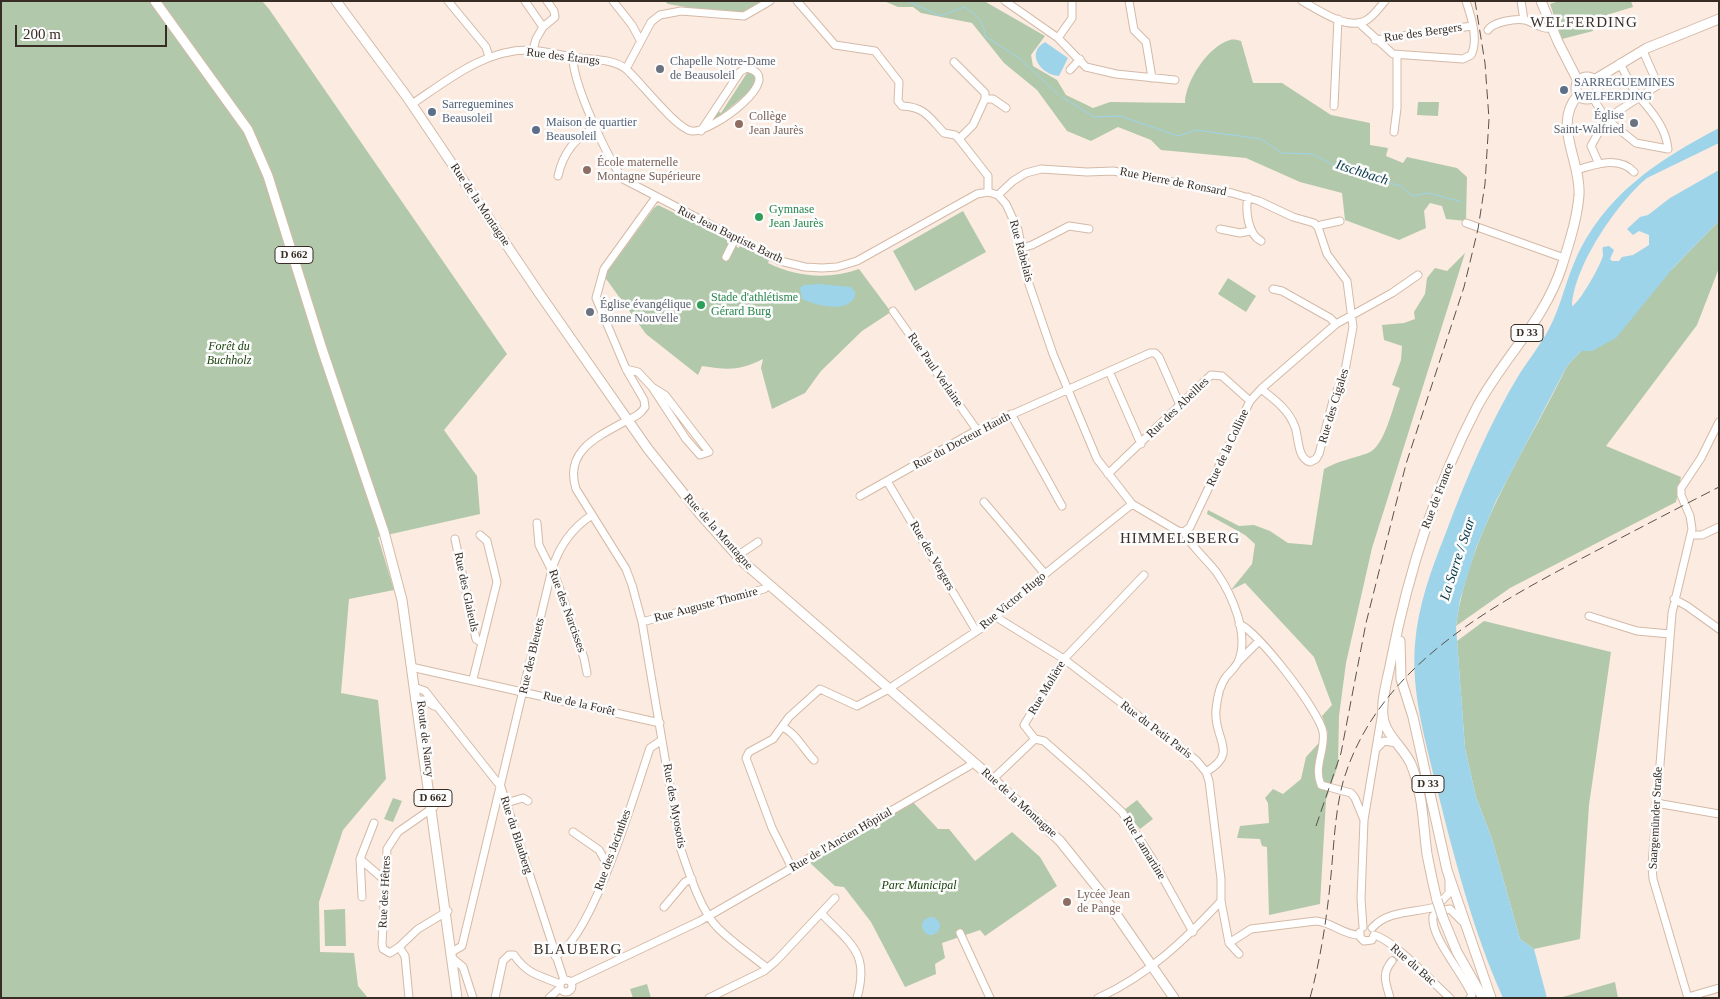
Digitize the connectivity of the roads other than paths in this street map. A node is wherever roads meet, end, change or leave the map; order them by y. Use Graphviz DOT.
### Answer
graph roads {
  1 [pos="155,1"];
  2 [pos="336,1"];
  3 [pos="448,1"];
  4 [pos="525,1"];
  5 [pos="546,1"];
  6 [pos="613,1"];
  7 [pos="770,1"];
  8 [pos="797,1"];
  9 [pos="1072,1"];
  10 [pos="1129,1"];
  11 [pos="1302,1"];
  12 [pos="1385,1"];
  13 [pos="1466,1"];
  14 [pos="1521,1"];
  15 [pos="1541,1"];
  16 [pos="1010,3"];
  17 [pos="1338,19"];
  18 [pos="1719,19"];
  19 [pos="1524,20"];
  20 [pos="1359,23"];
  21 [pos="1472,26"];
  22 [pos="543,27"];
  23 [pos="1552,28"];
  24 [pos="1488,30"];
  25 [pos="1058,38"];
  26 [pos="640,40"];
  27 [pos="1375,40"];
  28 [pos="533,50"];
  29 [pos="1643,51"];
  30 [pos="1397,55"];
  31 [pos="489,57"];
  32 [pos="573,58"];
  33 [pos="1080,60"];
  34 [pos="954,62"];
  35 [pos="1620,63"];
  36 [pos="626,69"];
  37 [pos="1070,70"];
  38 [pos="1152,78"];
  39 [pos="1175,80"];
  40 [pos="1594,80"];
  41 [pos="1578,81"];
  42 [pos="1637,94"];
  43 [pos="1578,95"];
  44 [pos="1593,98"];
  45 [pos="985,99"];
  46 [pos="412,104"];
  47 [pos="1334,106"];
  48 [pos="1006,108"];
  49 [pos="1606,119"];
  50 [pos="596,127"];
  51 [pos="700,130"];
  52 [pos="1394,132"];
  53 [pos="959,139"];
  54 [pos="1599,164"];
  55 [pos="1577,170"];
  56 [pos="1634,172"];
  57 [pos="558,176"];
  58 [pos="988,192"];
  59 [pos="998,195"];
  60 [pos="1248,197"];
  61 [pos="656,198"];
  62 [pos="1340,222"];
  63 [pos="1466,223"];
  64 [pos="1318,227"];
  65 [pos="1089,229"];
  66 [pos="1220,229"];
  67 [pos="1250,231"];
  68 [pos="735,239"];
  69 [pos="1261,241"];
  70 [pos="1022,248"];
  71 [pos="726,257"];
  72 [pos="1564,258"];
  73 [pos="1418,275"];
  74 [pos="1273,289"];
  75 [pos="893,311"];
  76 [pos="1351,313"];
  77 [pos="1336,324"];
  78 [pos="626,369"];
  79 [pos="1109,372"];
  80 [pos="652,387"];
  81 [pos="1067,389"];
  82 [pos="1261,389"];
  83 [pos="1250,401"];
  84 [pos="1180,405"];
  85 [pos="1011,414"];
  86 [pos="628,420"];
  87 [pos="1719,422"];
  88 [pos="977,430"];
  89 [pos="1141,444"];
  90 [pos="1108,474"];
  91 [pos="888,481"];
  92 [pos="860,496"];
  93 [pos="984,502"];
  94 [pos="1132,504"];
  95 [pos="1062,506"];
  96 [pos="592,515"];
  97 [pos="537,523"];
  98 [pos="1719,527"];
  99 [pos="1184,532"];
  100 [pos="480,535"];
  101 [pos="1691,535"];
  102 [pos="455,539"];
  103 [pos="758,542"];
  104 [pos="737,556"];
  105 [pos="1415,560"];
  106 [pos="552,569"];
  107 [pos="1044,574"];
  108 [pos="1144,575"];
  109 [pos="769,585"];
  110 [pos="1674,600"];
  111 [pos="1589,616"];
  112 [pos="996,617"];
  113 [pos="642,622"];
  114 [pos="1239,624"];
  115 [pos="1719,629"];
  116 [pos="976,631"];
  117 [pos="1670,634"];
  118 [pos="1259,641"];
  119 [pos="482,643"];
  120 [pos="1241,644"];
  121 [pos="1399,646"];
  122 [pos="1252,649"];
  123 [pos="1064,659"];
  124 [pos="1238,662"];
  125 [pos="414,667"];
  126 [pos="587,673"];
  127 [pos="473,680"];
  128 [pos="416,687"];
  129 [pos="888,690"];
  130 [pos="524,691"];
  131 [pos="418,700"];
  132 [pos="1384,700"];
  133 [pos="437,708"];
  134 [pos="660,723"];
  135 [pos="782,727"];
  136 [pos="1035,739"];
  137 [pos="662,740"];
  138 [pos="1397,743"];
  139 [pos="1375,750"];
  140 [pos="814,760"];
  141 [pos="973,762"];
  142 [pos="1206,772"];
  143 [pos="993,779"];
  144 [pos="500,787"];
  145 [pos="528,801"];
  146 [pos="1656,803"];
  147 [pos="507,806"];
  148 [pos="432,808"];
  149 [pos="495,809"];
  150 [pos="1719,814"];
  151 [pos="1364,820"];
  152 [pos="374,823"];
  153 [pos="573,832"];
  154 [pos="360,859"];
  155 [pos="608,866"];
  156 [pos="792,868"];
  157 [pos="1447,870"];
  158 [pos="386,878"];
  159 [pos="692,879"];
  160 [pos="362,897"];
  161 [pos="835,898"];
  162 [pos="1221,902"];
  163 [pos="664,907"];
  164 [pos="446,911"];
  165 [pos="1421,911"];
  166 [pos="821,913"];
  167 [pos="708,915"];
  168 [pos="1433,916"];
  169 [pos="1464,923"];
  170 [pos="1363,927"];
  171 [pos="1193,932"];
  172 [pos="1373,932"];
  173 [pos="960,933"];
  174 [pos="1359,935"];
  175 [pos="1229,942"];
  176 [pos="399,947"];
  177 [pos="1239,954"];
  178 [pos="452,955"];
  179 [pos="555,956"];
  180 [pos="1397,956"];
  181 [pos="1150,966"];
  182 [pos="767,968"];
  183 [pos="564,984"];
  184 [pos="1719,988"];
  185 [pos="1448,996"];
  186 [pos="409,998"];
  187 [pos="458,998"];
  188 [pos="473,998"];
  189 [pos="495,998"];
  190 [pos="549,998"];
  191 [pos="575,998"];
  192 [pos="709,998"];
  193 [pos="857,998"];
  194 [pos="990,998"];
  195 [pos="1100,998"];
  196 [pos="1174,998"];
  197 [pos="1390,998"];
  198 [pos="1470,998"];
  199 [pos="1483,998"];
  200 [pos="1491,998"];
  201 [pos="1688,998"];
  1 -- 125 [label="main road, Route de Nancy / D 662"];
  2 -- 46 [label="main road, Rue de la Montagne"];
  3 -- 31 [label="street"];
  4 -- 22 [label="street"];
  5 -- 22 [label="street"];
  6 -- 26 [label="street"];
  7 -- 26 [label="street"];
  8 -- 53 [label="street"];
  9 -- 25 [label="street"];
  10 -- 38 [label="street"];
  11 -- 17 [label="street"];
  12 -- 20 [label="street"];
  13 -- 21 [label="street"];
  14 -- 19 [label="street"];
  15 -- 23 [label="main road"];
  16 -- 25 [label="street"];
  17 -- 20 [label="street"];
  17 -- 47 [label="street"];
  18 -- 29 [label="main road"];
  19 -- 23 [label="street"];
  19 -- 24 [label="street"];
  20 -- 27 [label="street"];
  21 -- 27 [label="street, Rue des Bergers"];
  21 -- 30 [label="street"];
  22 -- 28 [label="street"];
  23 -- 41 [label="main road"];
  25 -- 33 [label="street"];
  26 -- 36 [label="street"];
  27 -- 30 [label="street"];
  28 -- 31 [label="street, Rue des Étangs"];
  28 -- 32 [label="street, Rue des Étangs"];
  29 -- 35 [label="main road"];
  29 -- 42 [label="street"];
  30 -- 52 [label="street"];
  31 -- 46 [label="street, Rue des Étangs"];
  32 -- 36 [label="street, Rue des Étangs"];
  32 -- 50 [label="street, Rue Jean Baptiste Barth"];
  33 -- 37 [label="street"];
  33 -- 38 [label="street"];
  34 -- 45 [label="street"];
  35 -- 40 [label="main road"];
  35 -- 42 [label="street"];
  36 -- 51 [label="street, Rue des Étangs"];
  38 -- 39 [label="street"];
  40 -- 41 [label="main road"];
  40 -- 44 [label="main road"];
  41 -- 43 [label="main road"];
  42 -- 49 [label="street"];
  42 -- 49 [label="street"];
  43 -- 44 [label="main road"];
  43 -- 55 [label="main road, Rue de France / D 33"];
  44 -- 49 [label="street"];
  45 -- 48 [label="street"];
  45 -- 53 [label="street"];
  46 -- 86 [label="main road, Rue de la Montagne"];
  49 -- 54 [label="street"];
  50 -- 57 [label="street"];
  50 -- 61 [label="street, Rue Jean Baptiste Barth"];
  51 -- 51 [label="street"];
  53 -- 58 [label="street"];
  54 -- 55 [label="street"];
  54 -- 56 [label="street"];
  55 -- 72 [label="main road, Rue de France / D 33"];
  58 -- 59 [label="street"];
  58 -- 68 [label="street, Rue Jean Baptiste Barth"];
  59 -- 60 [label="street, Rue Pierre de Ronsard"];
  59 -- 70 [label="street, Rue Rabelais"];
  60 -- 64 [label="street, Rue Pierre de Ronsard"];
  60 -- 67 [label="street"];
  61 -- 68 [label="street, Rue Jean Baptiste Barth"];
  61 -- 78 [label="street"];
  62 -- 64 [label="street"];
  63 -- 72 [label="street"];
  64 -- 76 [label="street"];
  65 -- 70 [label="street"];
  66 -- 67 [label="street"];
  67 -- 69 [label="street"];
  68 -- 71 [label="street"];
  70 -- 81 [label="street, Rue Rabelais"];
  72 -- 105 [label="main road, Rue de France / D 33"];
  73 -- 76 [label="street, Rue de la Colline"];
  74 -- 77 [label="street"];
  75 -- 88 [label="street, Rue Paul Verlaine"];
  76 -- 77 [label="street, Rue de la Colline"];
  76 -- 82 [label="street, Rue des Cigales"];
  77 -- 82 [label="street, Rue de la Colline"];
  78 -- 80 [label="street"];
  78 -- 86 [label="street"];
  79 -- 81 [label="street, Rue du Docteur Hauth"];
  79 -- 84 [label="street, Rue du Docteur Hauth"];
  79 -- 89 [label="street"];
  80 -- 80 [label="street"];
  81 -- 85 [label="street, Rue du Docteur Hauth"];
  81 -- 90 [label="street, Rue Rabelais"];
  82 -- 83 [label="street, Rue de la Colline"];
  83 -- 84 [label="street, Rue des Abeilles"];
  83 -- 99 [label="street, Rue de la Colline"];
  84 -- 89 [label="street, Rue des Abeilles"];
  85 -- 88 [label="street, Rue du Docteur Hauth"];
  85 -- 95 [label="street"];
  86 -- 96 [label="street, Rue des Myosotis"];
  86 -- 104 [label="main road, Rue de la Montagne"];
  87 -- 101 [label="street, Saargemünder Straße"];
  88 -- 91 [label="street, Rue du Docteur Hauth"];
  89 -- 90 [label="street, Rue des Abeilles"];
  90 -- 94 [label="street, Rue Rabelais"];
  91 -- 92 [label="street, Rue du Docteur Hauth"];
  91 -- 116 [label="street, Rue des Vergers"];
  93 -- 107 [label="street"];
  94 -- 99 [label="street"];
  94 -- 107 [label="street, Rue Victor Hugo"];
  96 -- 106 [label="street, Rue des Bleuets"];
  96 -- 113 [label="street, Rue des Myosotis"];
  97 -- 106 [label="street, Rue des Narcisses"];
  98 -- 101 [label="street"];
  99 -- 114 [label="street"];
  100 -- 119 [label="street"];
  101 -- 110 [label="street, Saargemünder Straße"];
  102 -- 119 [label="street, Rue des Glaieuls"];
  103 -- 104 [label="street"];
  104 -- 109 [label="main road, Rue de la Montagne"];
  105 -- 121 [label="main road, D 33"];
  105 -- 132 [label="main road, Rue de France / D 33"];
  106 -- 126 [label="street, Rue des Narcisses"];
  106 -- 130 [label="street, Rue des Bleuets"];
  107 -- 112 [label="street, Rue Victor Hugo"];
  108 -- 123 [label="street, Rue Molière"];
  109 -- 113 [label="street, Rue Auguste Thomire"];
  109 -- 129 [label="main road, Rue de la Montagne"];
  110 -- 115 [label="street"];
  110 -- 117 [label="street, Saargemünder Straße"];
  111 -- 117 [label="street"];
  112 -- 116 [label="street, Rue Victor Hugo"];
  112 -- 123 [label="street, Rue du Petit Paris"];
  113 -- 134 [label="street, Rue des Myosotis"];
  114 -- 118 [label="street"];
  114 -- 120 [label="street"];
  116 -- 129 [label="street, Rue Victor Hugo"];
  117 -- 146 [label="street, Saargemünder Straße"];
  118 -- 122 [label="street"];
  118 -- 151 [label="street"];
  119 -- 127 [label="street"];
  120 -- 122 [label="street"];
  120 -- 124 [label="street"];
  121 -- 157 [label="main road, D 33"];
  121 -- 157 [label="main road"];
  122 -- 124 [label="street"];
  123 -- 136 [label="street, Rue Molière"];
  123 -- 142 [label="street, Rue du Petit Paris"];
  124 -- 142 [label="street"];
  125 -- 127 [label="street, Rue de la Forêt"];
  125 -- 128 [label="main road, Route de Nancy / D 662"];
  127 -- 130 [label="street, Rue de la Forêt"];
  128 -- 131 [label="main road, Route de Nancy / D 662"];
  128 -- 133 [label="street, Rue du Blauberg"];
  129 -- 135 [label="street, Rue Victor Hugo"];
  129 -- 141 [label="main road, Rue de la Montagne"];
  130 -- 134 [label="street, Rue de la Forêt"];
  130 -- 144 [label="street, Rue des Bleuets"];
  131 -- 133 [label="street, Rue du Blauberg"];
  131 -- 148 [label="main road, Route de Nancy / D 662"];
  132 -- 138 [label="main road, D 33"];
  132 -- 139 [label="street, Rue de France"];
  133 -- 144 [label="street, Rue du Blauberg"];
  134 -- 137 [label="street, Rue des Myosotis"];
  135 -- 140 [label="street"];
  135 -- 156 [label="street"];
  136 -- 143 [label="street"];
  136 -- 171 [label="street, Rue Lamartine"];
  137 -- 155 [label="street, Rue des Jacinthes"];
  137 -- 159 [label="street, Rue des Myosotis"];
  138 -- 139 [label="street"];
  138 -- 199 [label="main road, D 33, bridge"];
  139 -- 151 [label="street, Rue de France"];
  141 -- 143 [label="main road, Rue de la Montagne"];
  141 -- 156 [label="street, Rue de l'Ancien Hôpital"];
  142 -- 162 [label="street"];
  143 -- 181 [label="main road, Rue de la Montagne"];
  144 -- 147 [label="street, Rue du Blauberg"];
  144 -- 149 [label="street, Rue des Bleuets"];
  145 -- 147 [label="street"];
  146 -- 150 [label="street"];
  146 -- 201 [label="street, Saargemünder Straße"];
  147 -- 149 [label="street"];
  147 -- 179 [label="street, Rue du Blauberg"];
  148 -- 158 [label="street, Rue des Hêtres"];
  148 -- 164 [label="main road, Route de Nancy / D 662"];
  149 -- 178 [label="street, Rue des Bleuets"];
  151 -- 170 [label="street, Rue de France"];
  152 -- 154 [label="street"];
  153 -- 155 [label="street"];
  154 -- 158 [label="street"];
  154 -- 160 [label="street"];
  155 -- 179 [label="street, Rue des Jacinthes"];
  156 -- 167 [label="street, Rue de l'Ancien Hôpital"];
  157 -- 165 [label="street"];
  157 -- 169 [label="main road, D 33"];
  158 -- 176 [label="street, Rue des Hêtres"];
  159 -- 163 [label="street"];
  159 -- 167 [label="street, Rue des Myosotis"];
  161 -- 166 [label="street"];
  162 -- 171 [label="street"];
  162 -- 175 [label="street"];
  164 -- 176 [label="street"];
  164 -- 178 [label="main road, Route de Nancy / D 662"];
  165 -- 168 [label="street"];
  165 -- 172 [label="street"];
  166 -- 182 [label="street"];
  166 -- 193 [label="street"];
  167 -- 182 [label="street, Rue des Myosotis"];
  167 -- 183 [label="street, Rue de l'Ancien Hôpital"];
  168 -- 169 [label="street"];
  168 -- 198 [label="street"];
  169 -- 200 [label="main road, D 33"];
  170 -- 172 [label="street"];
  170 -- 174 [label="street"];
  171 -- 181 [label="street"];
  172 -- 174 [label="street"];
  172 -- 180 [label="street, Rue du Bac"];
  173 -- 194 [label="street"];
  174 -- 175 [label="street"];
  175 -- 177 [label="street"];
  176 -- 186 [label="street"];
  178 -- 187 [label="main road, Route de Nancy / D 662"];
  178 -- 188 [label="street"];
  179 -- 183 [label="street, Rue du Blauberg"];
  180 -- 185 [label="street, Rue du Bac"];
  180 -- 197 [label="street"];
  181 -- 195 [label="street"];
  181 -- 196 [label="main road, Rue de la Montagne"];
  182 -- 192 [label="street"];
  183 -- 189 [label="street"];
  183 -- 190 [label="street, Rue de l'Ancien Hôpital"];
  183 -- 191 [label="street"];
  184 -- 201 [label="street"];
}
